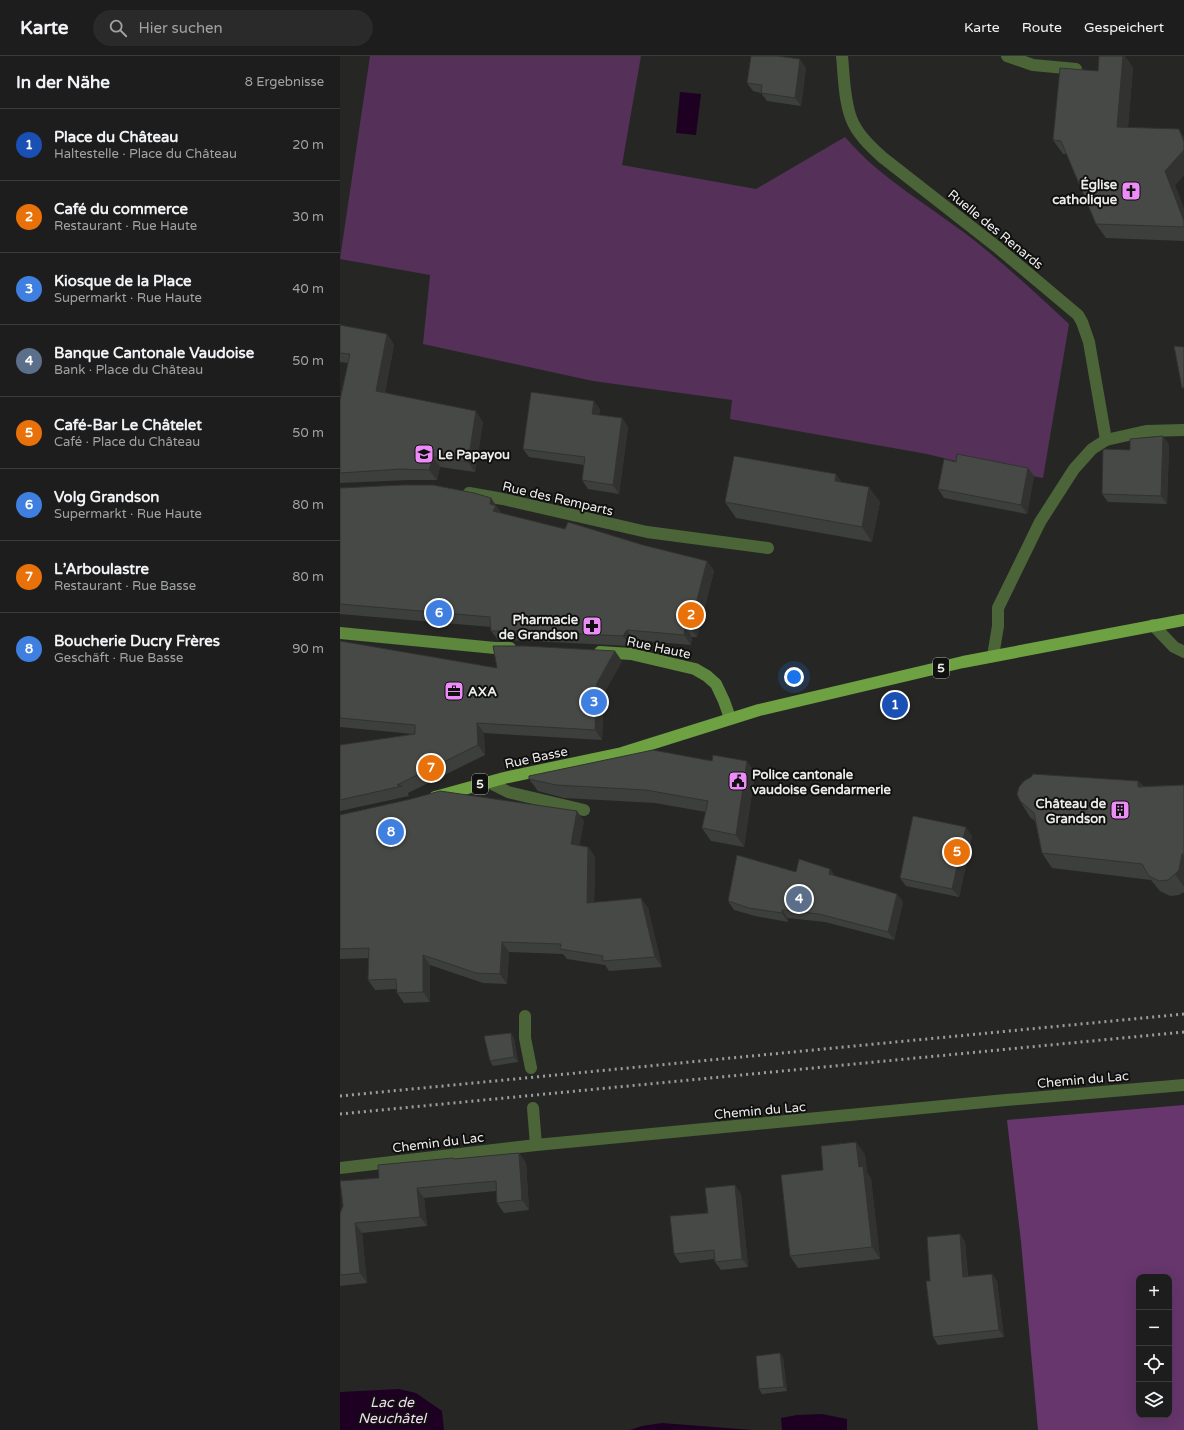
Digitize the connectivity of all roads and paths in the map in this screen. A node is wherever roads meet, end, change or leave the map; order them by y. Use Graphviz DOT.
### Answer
graph roads {
  1 [pos="842,56"];
  2 [pos="1007,56"];
  3 [pos="1090,71"];
  4 [pos="1184,430"];
  5 [pos="1106,440"];
  6 [pos="460,492"];
  7 [pos="768,548"];
  8 [pos="1184,620"];
  9 [pos="1153,625"];
  10 [pos="340,633"];
  11 [pos="525,648"];
  12 [pos="585,651"];
  13 [pos="1184,652"];
  14 [pos="993,656"];
  15 [pos="730,718"];
  16 [pos="488,782"];
  17 [pos="423,800"];
  18 [pos="584,810"];
  19 [pos="525,1016"];
  20 [pos="531,1068"];
  21 [pos="1184,1085"];
  22 [pos="533,1108"];
  23 [pos="536,1145"];
  24 [pos="340,1168"];
  1 -- 5 [label="street, Ruelle des Renards"];
  2 -- 3 [label="street"];
  4 -- 5 [label="street"];
  5 -- 14 [label="street"];
  6 -- 7 [label="street, Rue des Remparts"];
  8 -- 9 [label="main road, 5"];
  9 -- 13 [label="street"];
  9 -- 14 [label="main road, 5"];
  10 -- 11 [label="street"];
  12 -- 15 [label="street, Rue Haute"];
  14 -- 15 [label="main road, 5"];
  15 -- 16 [label="main road, Rue Basse / 5"];
  16 -- 17 [label="main road, Rue Basse / 5"];
  16 -- 18 [label="street"];
  19 -- 20 [label="street"];
  21 -- 23 [label="street, Chemin du Lac"];
  22 -- 23 [label="street"];
  23 -- 24 [label="street, Chemin du Lac"];
}
